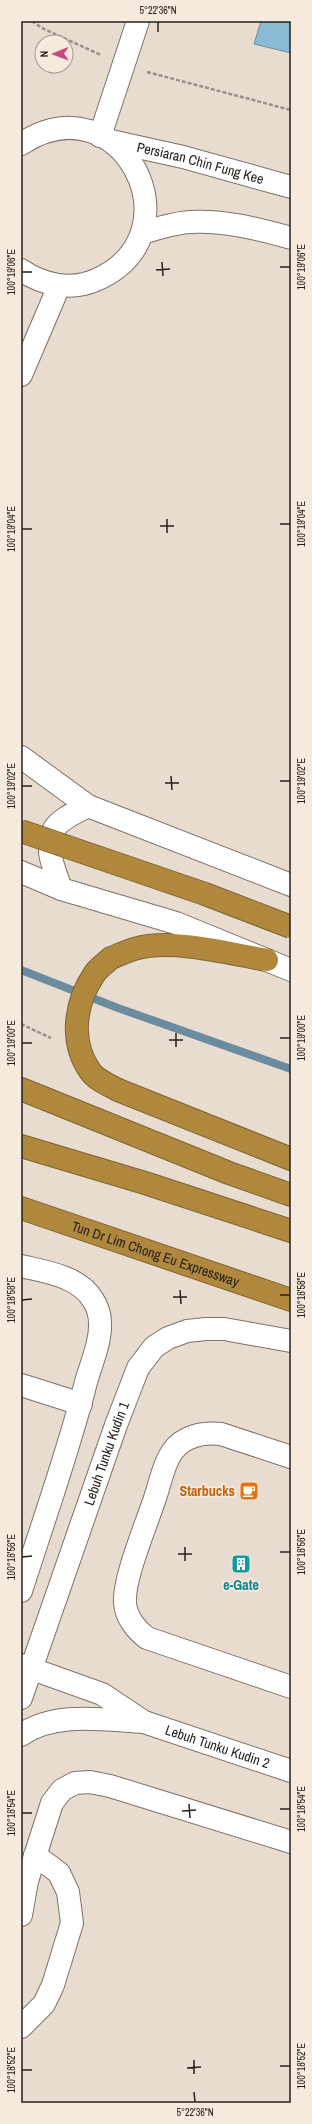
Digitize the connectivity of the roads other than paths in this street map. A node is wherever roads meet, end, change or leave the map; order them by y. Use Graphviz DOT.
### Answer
graph roads {
  1 [pos="138,21"];
  2 [pos="105,138"];
  3 [pos="21,144"];
  4 [pos="291,187"];
  5 [pos="142,233"];
  6 [pos="291,238"];
  7 [pos="21,270"];
  8 [pos="59,286"];
  9 [pos="21,376"];
  10 [pos="21,757"];
  11 [pos="88,806"];
  12 [pos="21,831"];
  13 [pos="21,872"];
  14 [pos="291,885"];
  15 [pos="61,889"];
  16 [pos="291,927"];
  17 [pos="267,960"];
  18 [pos="291,970"];
  19 [pos="21,1089"];
  20 [pos="21,1146"];
  21 [pos="291,1159"];
  22 [pos="291,1195"];
  23 [pos="21,1208"];
  24 [pos="291,1231"];
  25 [pos="21,1266"];
  26 [pos="291,1300"];
  27 [pos="291,1341"];
  28 [pos="21,1385"];
  29 [pos="81,1404"];
  30 [pos="291,1457"];
  31 [pos="21,1591"];
  32 [pos="27,1667"];
  33 [pos="291,1687"];
  34 [pos="21,1698"];
  35 [pos="144,1722"];
  36 [pos="21,1735"];
  37 [pos="291,1771"];
  38 [pos="291,1842"];
  39 [pos="35,1855"];
  40 [pos="21,1915"];
  41 [pos="21,2027"];
  1 -- 2 [label="street"];
  2 -- 3 [label="street, Persiaran Chin Fung Kee"];
  2 -- 4 [label="street, Persiaran Chin Fung Kee"];
  2 -- 5 [label="street"];
  5 -- 6 [label="street"];
  5 -- 8 [label="street"];
  7 -- 8 [label="street"];
  8 -- 9 [label="street"];
  10 -- 11 [label="street"];
  11 -- 14 [label="street"];
  11 -- 15 [label="street"];
  12 -- 16 [label="highway, bridge"];
  13 -- 15 [label="street"];
  15 -- 17 [label="street"];
  17 -- 18 [label="street"];
  17 -- 21 [label="highway, bridge"];
  19 -- 22 [label="highway"];
  20 -- 24 [label="highway"];
  23 -- 26 [label="highway, Tun Dr Lim Chong Eu Expressway"];
  25 -- 29 [label="street"];
  27 -- 32 [label="street, Lebuh Tunku Kudin 1"];
  28 -- 29 [label="street"];
  29 -- 31 [label="street"];
  30 -- 33 [label="street"];
  32 -- 34 [label="street, Lebuh Tunku Kudin 1"];
  32 -- 35 [label="street, Lebuh Tunku Kudin 2"];
  35 -- 36 [label="street, Lebuh Tunku Kudin 2"];
  35 -- 37 [label="street, Lebuh Tunku Kudin 2"];
  38 -- 39 [label="street"];
  39 -- 40 [label="street"];
  39 -- 41 [label="street"];
}
